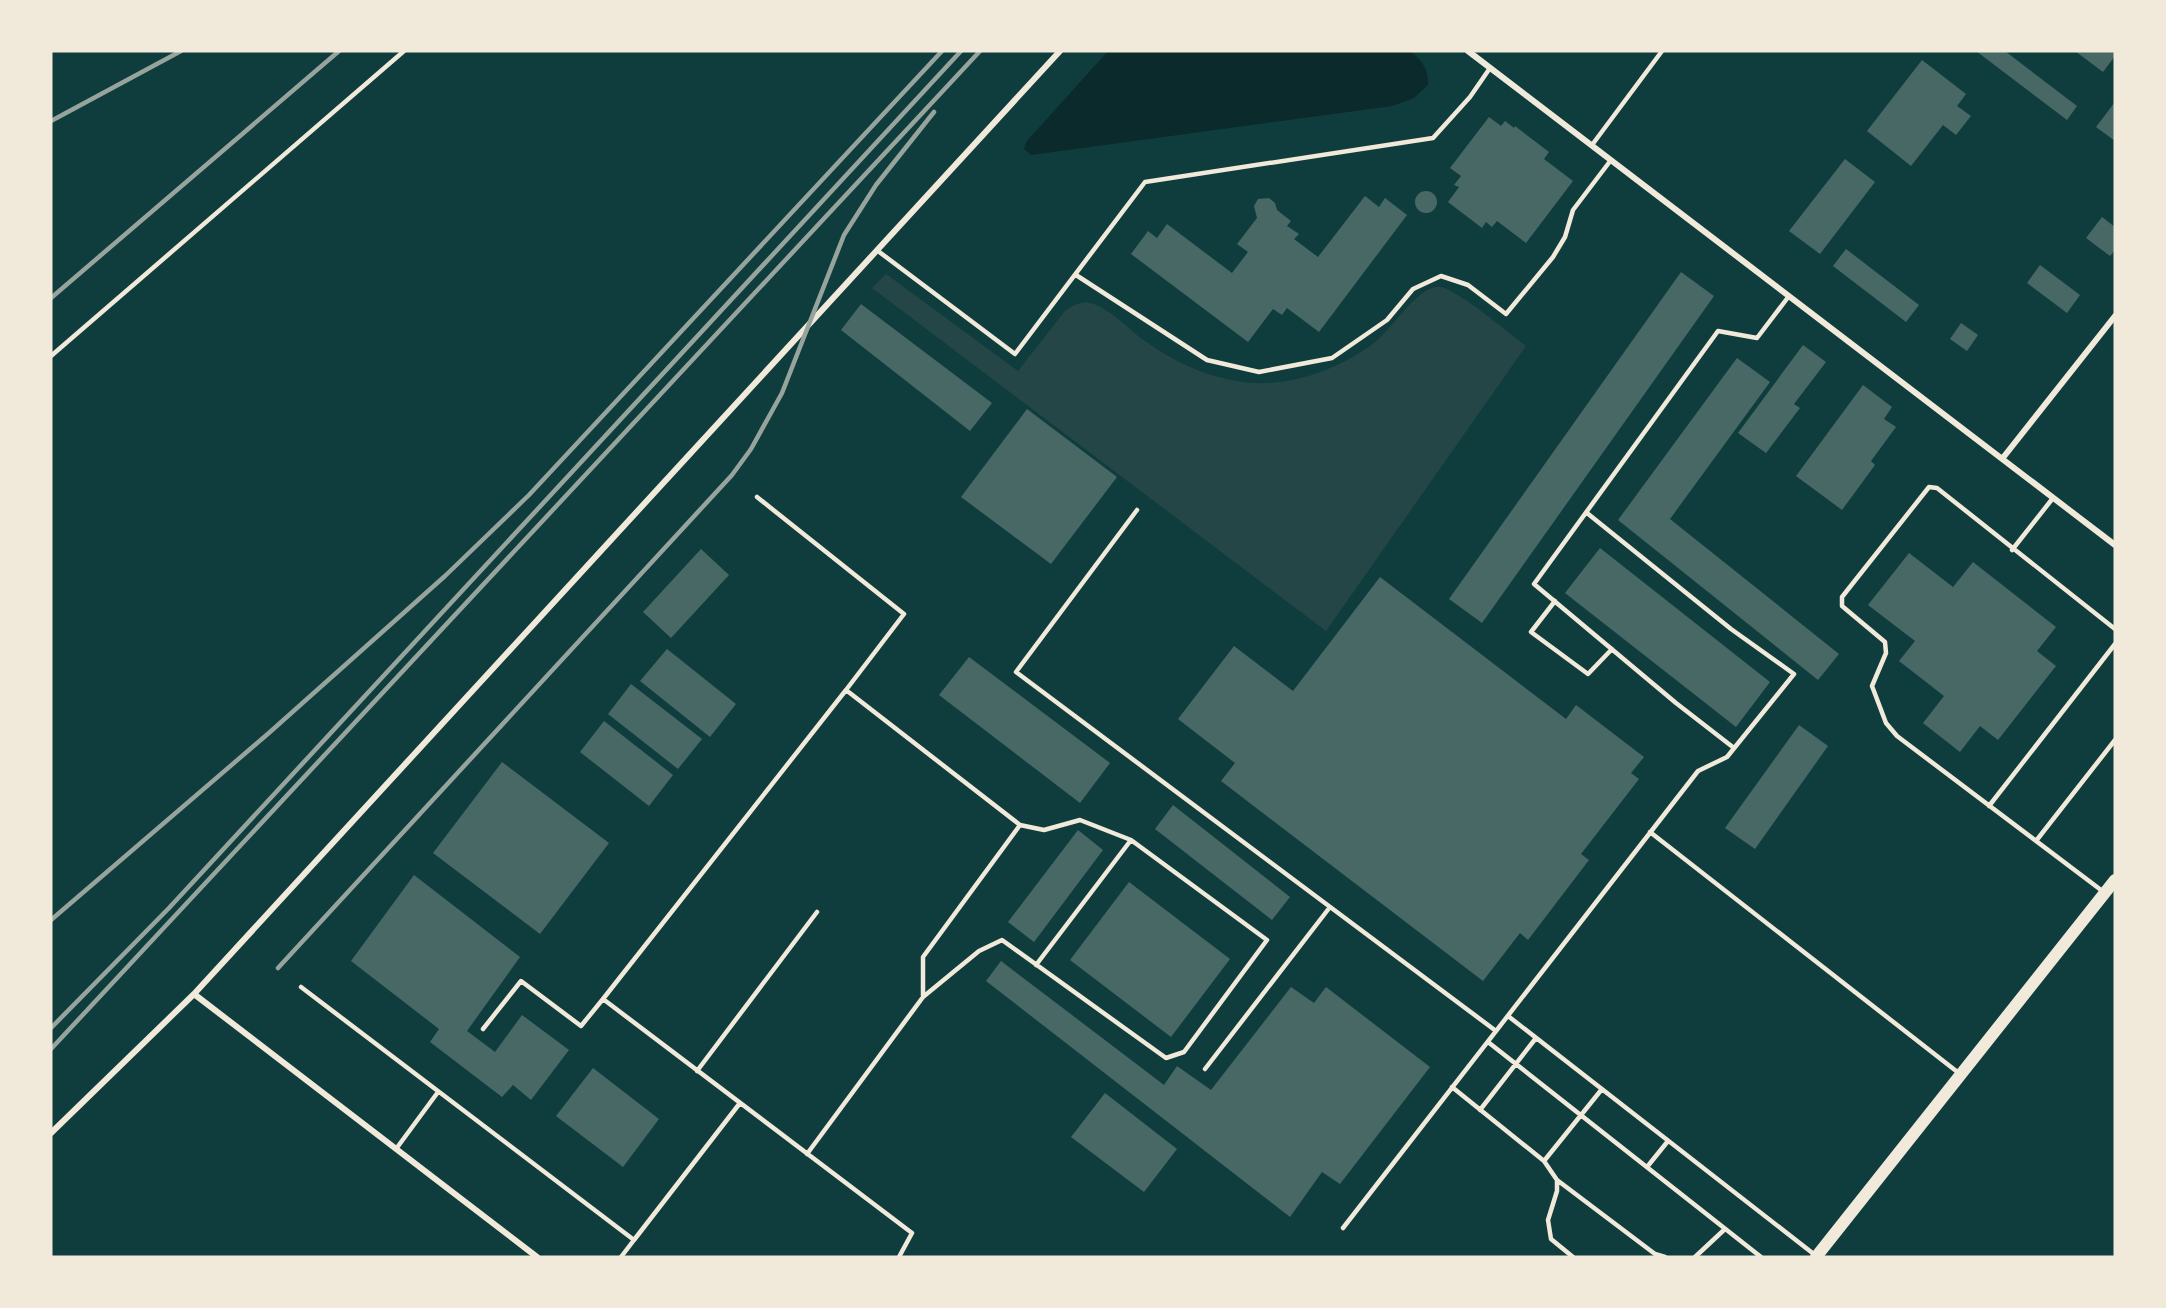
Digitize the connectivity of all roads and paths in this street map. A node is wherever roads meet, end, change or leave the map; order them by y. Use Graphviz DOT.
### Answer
graph roads {
  1 [pos="405,51"];
  2 [pos="1060,51"];
  3 [pos="1468,51"];
  4 [pos="1662,51"];
  5 [pos="1491,68"];
  6 [pos="1592,145"];
  7 [pos="1611,160"];
  8 [pos="878,250"];
  9 [pos="1076,275"];
  10 [pos="1789,296"];
  11 [pos="2115,316"];
  12 [pos="51,356"];
  13 [pos="2002,459"];
  14 [pos="757,497"];
  15 [pos="2053,498"];
  16 [pos="1137,510"];
  17 [pos="1587,513"];
  18 [pos="2115,545"];
  19 [pos="2012,550"];
  20 [pos="1555,601"];
  21 [pos="2115,629"];
  22 [pos="2115,644"];
  23 [pos="1612,649"];
  24 [pos="846,690"];
  25 [pos="2115,740"];
  26 [pos="1734,748"];
  27 [pos="1989,806"];
  28 [pos="1020,825"];
  29 [pos="1650,832"];
  30 [pos="1131,840"];
  31 [pos="2036,841"];
  32 [pos="2115,880"];
  33 [pos="2104,893"];
  34 [pos="1330,907"];
  35 [pos="817,912"];
  36 [pos="1036,965"];
  37 [pos="301,987"];
  38 [pos="194,994"];
  39 [pos="923,996"];
  40 [pos="603,999"];
  41 [pos="1508,1016"];
  42 [pos="483,1029"];
  43 [pos="1496,1031"];
  44 [pos="1536,1038"];
  45 [pos="1488,1042"];
  46 [pos="1516,1064"];
  47 [pos="1205,1069"];
  48 [pos="697,1071"];
  49 [pos="1960,1075"];
  50 [pos="1452,1087"];
  51 [pos="1602,1089"];
  52 [pos="438,1092"];
  53 [pos="740,1103"];
  54 [pos="1480,1110"];
  55 [pos="1581,1115"];
  56 [pos="51,1133"];
  57 [pos="1668,1141"];
  58 [pos="396,1149"];
  59 [pos="807,1154"];
  60 [pos="1544,1161"];
  61 [pos="1647,1167"];
  62 [pos="1557,1180"];
  63 [pos="1343,1228"];
  64 [pos="1725,1229"];
  65 [pos="634,1240"];
  66 [pos="537,1257"];
  67 [pos="621,1257"];
  68 [pos="899,1257"];
  69 [pos="1573,1257"];
  70 [pos="1665,1257"];
  71 [pos="1695,1257"];
  72 [pos="1761,1257"];
  73 [pos="1816,1257"];
  1 -- 12 [label="lane"];
  2 -- 8 [label="street"];
  3 -- 5 [label="street"];
  4 -- 6 [label="lane"];
  5 -- 6 [label="street"];
  5 -- 9 [label="lane"];
  6 -- 7 [label="street"];
  7 -- 9 [label="lane"];
  7 -- 10 [label="street"];
  8 -- 9 [label="lane"];
  8 -- 38 [label="street"];
  10 -- 13 [label="street"];
  10 -- 17 [label="lane"];
  11 -- 13 [label="street"];
  13 -- 15 [label="street"];
  14 -- 24 [label="lane"];
  15 -- 18 [label="street"];
  15 -- 19 [label="lane"];
  16 -- 34 [label="lane"];
  17 -- 20 [label="lane"];
  17 -- 26 [label="lane"];
  19 -- 21 [label="lane"];
  19 -- 27 [label="lane"];
  20 -- 23 [label="lane"];
  20 -- 23 [label="lane"];
  22 -- 27 [label="lane"];
  23 -- 26 [label="lane"];
  24 -- 28 [label="lane"];
  24 -- 40 [label="lane"];
  25 -- 31 [label="lane"];
  26 -- 29 [label="lane"];
  27 -- 31 [label="lane"];
  28 -- 30 [label="lane"];
  28 -- 39 [label="lane"];
  29 -- 41 [label="lane"];
  29 -- 49 [label="lane"];
  30 -- 36 [label="lane"];
  30 -- 36 [label="lane"];
  31 -- 33 [label="lane"];
  32 -- 33 [label="main road"];
  33 -- 49 [label="main road"];
  34 -- 43 [label="lane"];
  34 -- 47 [label="lane"];
  35 -- 48 [label="lane"];
  36 -- 39 [label="lane"];
  37 -- 52 [label="lane"];
  38 -- 56 [label="street"];
  38 -- 58 [label="street"];
  39 -- 59 [label="lane"];
  40 -- 42 [label="lane"];
  40 -- 48 [label="lane"];
  41 -- 43 [label="lane"];
  41 -- 44 [label="lane"];
  43 -- 45 [label="lane"];
  44 -- 46 [label="lane"];
  44 -- 51 [label="lane"];
  45 -- 46 [label="lane"];
  45 -- 50 [label="lane"];
  46 -- 54 [label="lane"];
  46 -- 55 [label="lane"];
  48 -- 53 [label="lane"];
  49 -- 73 [label="main road"];
  50 -- 54 [label="lane"];
  50 -- 63 [label="lane"];
  51 -- 55 [label="lane"];
  51 -- 57 [label="lane"];
  52 -- 58 [label="lane"];
  52 -- 65 [label="lane"];
  53 -- 59 [label="lane"];
  53 -- 65 [label="lane"];
  54 -- 60 [label="lane"];
  55 -- 60 [label="lane"];
  55 -- 61 [label="lane"];
  57 -- 61 [label="lane"];
  57 -- 73 [label="lane"];
  58 -- 66 [label="street"];
  59 -- 68 [label="lane"];
  60 -- 62 [label="lane"];
  61 -- 64 [label="lane"];
  62 -- 69 [label="lane"];
  62 -- 70 [label="lane"];
  64 -- 71 [label="lane"];
  64 -- 72 [label="lane"];
  65 -- 67 [label="lane"];
}
